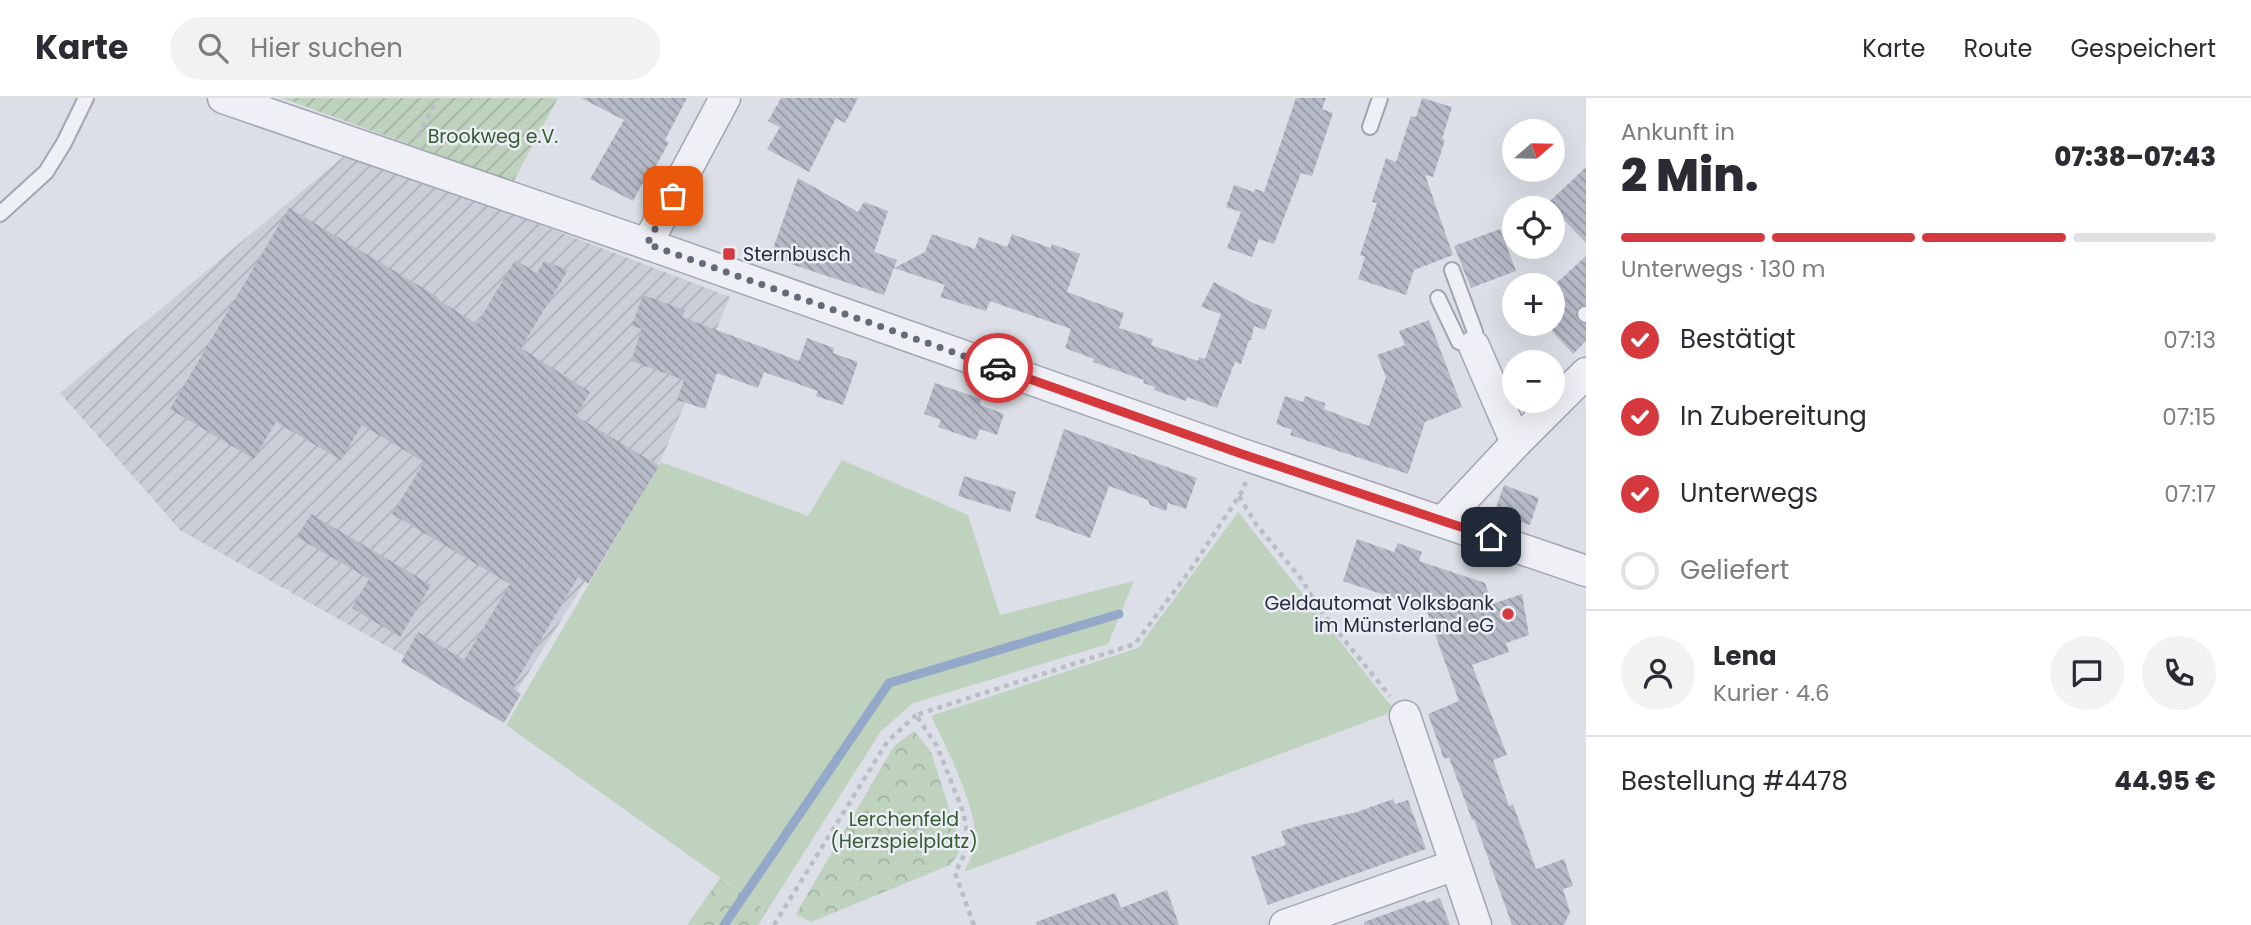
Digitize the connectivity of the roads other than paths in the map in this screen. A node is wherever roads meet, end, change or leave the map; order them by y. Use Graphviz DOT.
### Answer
graph roads {
  1 [pos="86,98"];
  2 [pos="223,98"];
  3 [pos="724,98"];
  4 [pos="1380,98"];
  5 [pos="1370,127"];
  6 [pos="0,214"];
  7 [pos="647,244"];
  8 [pos="1452,270"];
  9 [pos="1438,298"];
  10 [pos="1474,346"];
  11 [pos="1586,373"];
  12 [pos="1516,443"];
  13 [pos="1443,521"];
  14 [pos="1586,571"];
  15 [pos="1405,716"];
  16 [pos="1455,865"];
  17 [pos="1284,925"];
  18 [pos="1476,925"];
  1 -- 6 [label="lane"];
  2 -- 7 [label="street"];
  3 -- 7 [label="street"];
  4 -- 5 [label="lane"];
  7 -- 13 [label="street"];
  8 -- 10 [label="lane"];
  9 -- 10 [label="lane"];
  10 -- 12 [label="street"];
  11 -- 12 [label="street"];
  12 -- 13 [label="street"];
  13 -- 14 [label="street"];
  15 -- 16 [label="street"];
  16 -- 17 [label="street"];
  16 -- 18 [label="street"];
}
